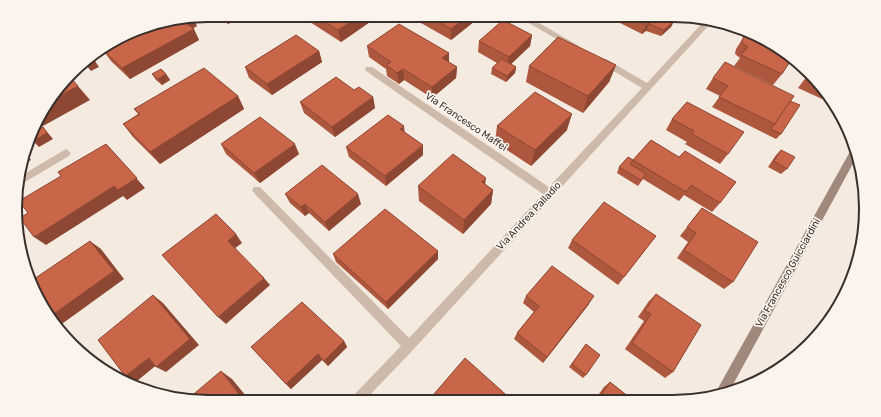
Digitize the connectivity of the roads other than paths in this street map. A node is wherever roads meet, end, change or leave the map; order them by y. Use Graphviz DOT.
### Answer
graph roads {
  1 [pos="532,22"];
  2 [pos="705,25"];
  3 [pos="580,49"];
  4 [pos="594,56"];
  5 [pos="370,69"];
  6 [pos="648,86"];
  7 [pos="66,153"];
  8 [pos="852,157"];
  9 [pos="25,178"];
  10 [pos="257,190"];
  11 [pos="550,193"];
  12 [pos="409,346"];
  13 [pos="724,388"];
  14 [pos="363,395"];
  1 -- 3 [label="street"];
  2 -- 6 [label="street, Via Andrea Palladio"];
  4 -- 6 [label="street"];
  5 -- 11 [label="street, Via Francesco Maffei"];
  6 -- 11 [label="street, Via Andrea Palladio"];
  7 -- 9 [label="street"];
  8 -- 13 [label="street, Via Francesco Guicciardini"];
  10 -- 12 [label="street"];
  11 -- 12 [label="street, Via Andrea Palladio"];
  12 -- 14 [label="street, Via Andrea Palladio"];
}
